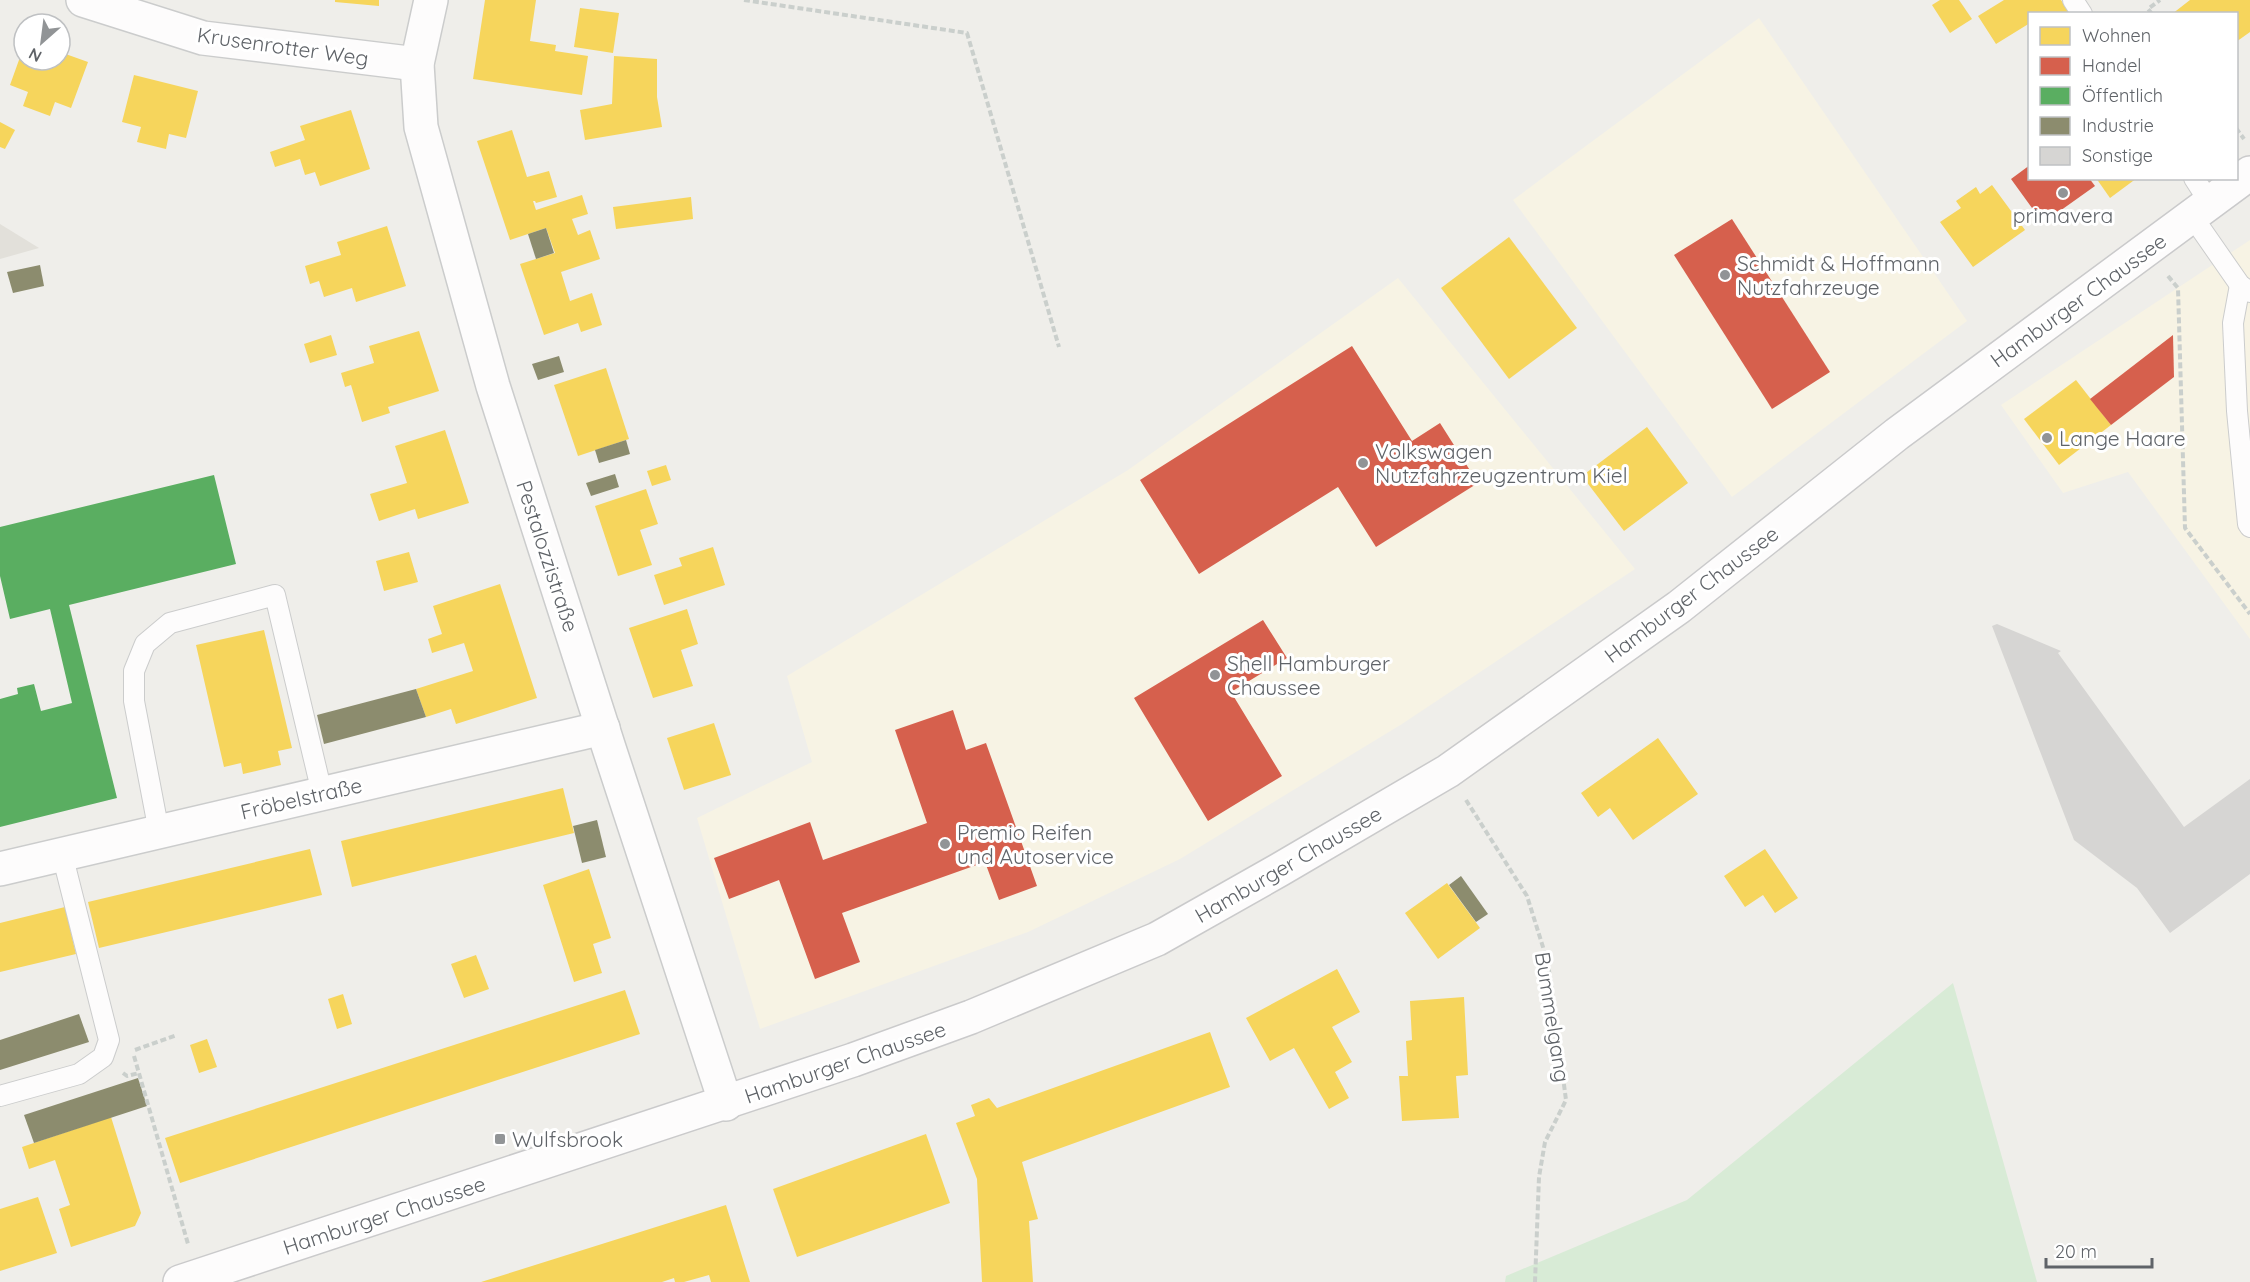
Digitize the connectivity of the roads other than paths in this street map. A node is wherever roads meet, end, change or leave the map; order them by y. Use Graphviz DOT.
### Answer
graph roads {
  1 [pos="83,0"];
  2 [pos="431,0"];
  3 [pos="417,64"];
  4 [pos="2236,180"];
  5 [pos="2199,199"];
  6 [pos="2245,288"];
  7 [pos="2250,527"];
  8 [pos="603,728"];
  9 [pos="322,793"];
  10 [pos="159,832"];
  11 [pos="62,854"];
  12 [pos="0,869"];
  13 [pos="0,1096"];
  14 [pos="726,1104"];
  15 [pos="198,1276"];
  1 -- 3 [label="main road, Krusenrotter Weg"];
  2 -- 3 [label="main road, Pestalozzistraße"];
  3 -- 8 [label="main road, Pestalozzistraße"];
  4 -- 5 [label="main road, Hamburger Chaussee"];
  5 -- 6 [label="lane"];
  5 -- 14 [label="main road, Hamburger Chaussee"];
  6 -- 7 [label="lane"];
  8 -- 9 [label="main road, Fröbelstraße"];
  8 -- 14 [label="main road, Pestalozzistraße"];
  9 -- 10 [label="main road, Fröbelstraße"];
  9 -- 10 [label="lane"];
  10 -- 11 [label="main road, Fröbelstraße"];
  11 -- 12 [label="main road, Fröbelstraße"];
  11 -- 13 [label="lane"];
  14 -- 15 [label="main road, Hamburger Chaussee"];
}
